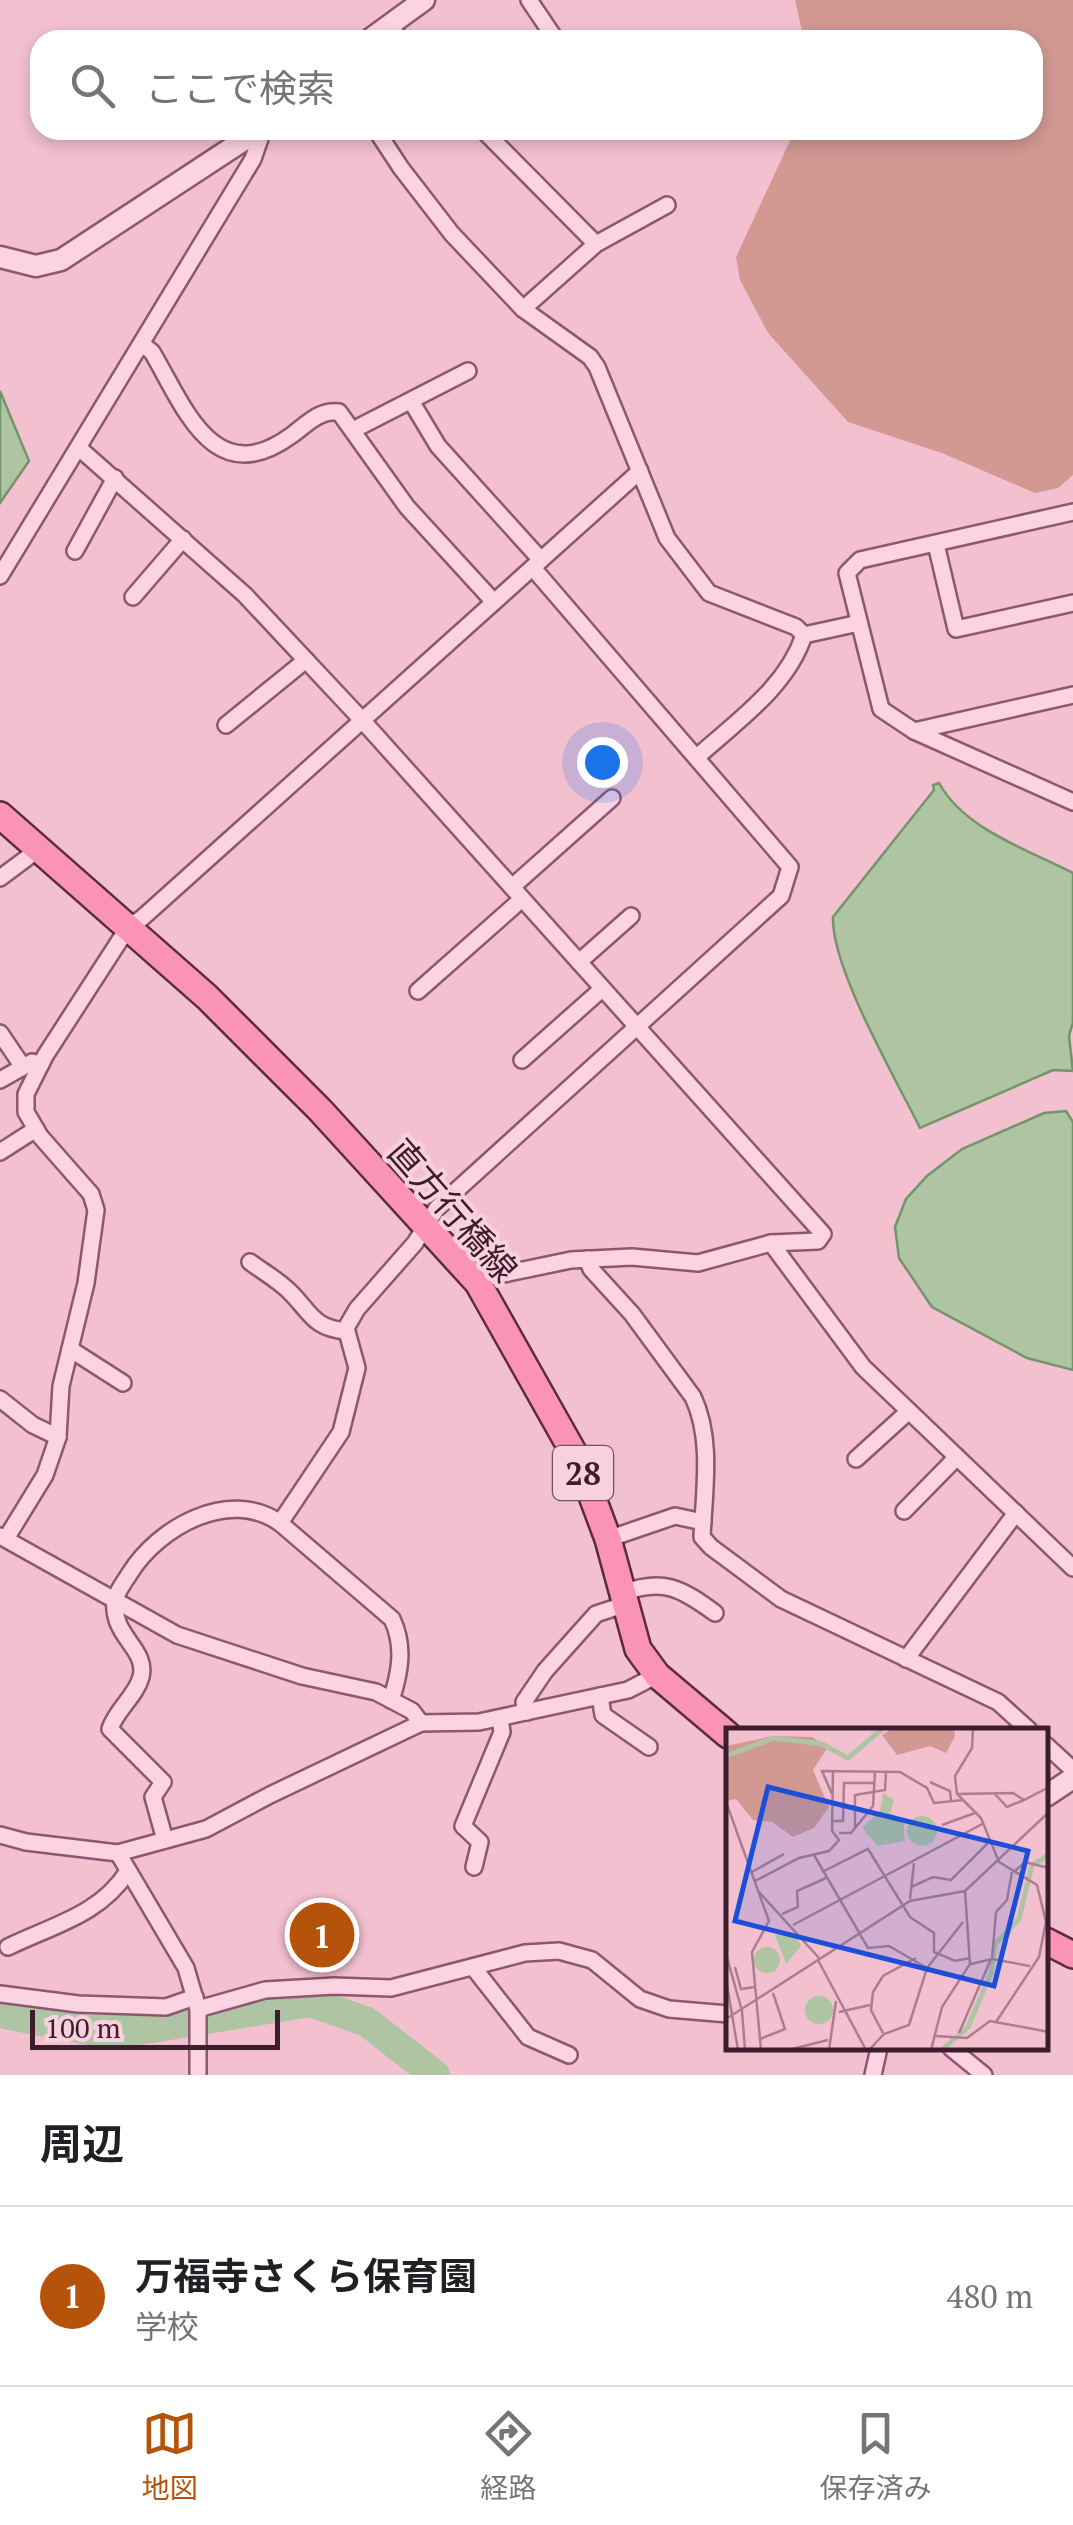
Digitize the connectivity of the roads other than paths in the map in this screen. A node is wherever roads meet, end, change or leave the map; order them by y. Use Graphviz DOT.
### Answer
graph roads {
  1 [pos="424,0"];
  2 [pos="529,0"];
  3 [pos="396,30"];
  4 [pos="545,30"];
  5 [pos="246,140"];
  6 [pos="258,140"];
  7 [pos="382,140"];
  8 [pos="492,140"];
  9 [pos="667,205"];
  10 [pos="596,244"];
  11 [pos="0,257"];
  12 [pos="524,309"];
  13 [pos="142,344"];
  14 [pos="468,372"];
  15 [pos="411,400"];
  16 [pos="353,430"];
  17 [pos="79,448"];
  18 [pos="640,471"];
  19 [pos="116,478"];
  20 [pos="1073,512"];
  21 [pos="183,539"];
  22 [pos="936,544"];
  23 [pos="76,551"];
  24 [pos="537,564"];
  25 [pos="0,576"];
  26 [pos="133,597"];
  27 [pos="494,602"];
  28 [pos="1073,603"];
  29 [pos="859,622"];
  30 [pos="804,634"];
  31 [pos="306,660"];
  32 [pos="1073,694"];
  33 [pos="362,720"];
  34 [pos="226,725"];
  35 [pos="914,731"];
  36 [pos="697,757"];
  37 [pos="612,798"];
  38 [pos="1073,802"];
  39 [pos="0,816"];
  40 [pos="39,849"];
  41 [pos="0,878"];
  42 [pos="517,893"];
  43 [pos="632,916"];
  44 [pos="129,926"];
  45 [pos="578,962"];
  46 [pos="602,989"];
  47 [pos="418,991"];
  48 [pos="637,1028"];
  49 [pos="0,1032"];
  50 [pos="522,1060"];
  51 [pos="41,1064"];
  52 [pos="23,1067"];
  53 [pos="0,1080"];
  54 [pos="36,1129"];
  55 [pos="0,1152"];
  56 [pos="424,1226"];
  57 [pos="772,1243"];
  58 [pos="588,1259"];
  59 [pos="250,1262"];
  60 [pos="478,1283"];
  61 [pos="346,1331"];
  62 [pos="70,1350"];
  63 [pos="123,1383"];
  64 [pos="0,1399"];
  65 [pos="909,1411"];
  66 [pos="58,1437"];
  67 [pos="957,1457"];
  68 [pos="856,1458"];
  69 [pos="904,1511"];
  70 [pos="1016,1514"];
  71 [pos="703,1522"];
  72 [pos="280,1523"];
  73 [pos="3,1537"];
  74 [pos="608,1539"];
  75 [pos="1073,1568"];
  76 [pos="624,1599"];
  77 [pos="116,1600"];
  78 [pos="714,1613"];
  79 [pos="906,1659"];
  80 [pos="658,1675"];
  81 [pos="600,1696"];
  82 [pos="391,1700"];
  83 [pos="527,1712"];
  84 [pos="500,1718"];
  85 [pos="421,1722"];
  86 [pos="1027,1728"];
  87 [pos="726,1734"];
  88 [pos="1048,1746"];
  89 [pos="649,1747"];
  90 [pos="1073,1774"];
  91 [pos="1048,1794"];
  92 [pos="0,1835"];
  93 [pos="166,1840"];
  94 [pos="118,1854"];
  95 [pos="474,1867"];
  96 [pos="128,1870"];
  97 [pos="8,1948"];
  98 [pos="472,1967"];
  99 [pos="0,1994"];
  100 [pos="196,2003"];
  101 [pos="726,2014"];
  102 [pos="879,2050"];
  103 [pos="953,2050"];
  104 [pos="569,2055"];
  105 [pos="198,2075"];
  106 [pos="874,2075"];
  107 [pos="984,2075"];
  1 -- 3 [label="street"];
  2 -- 4 [label="street"];
  5 -- 11 [label="street"];
  6 -- 13 [label="street"];
  7 -- 12 [label="street"];
  8 -- 10 [label="street"];
  9 -- 10 [label="street"];
  10 -- 12 [label="street"];
  12 -- 18 [label="street"];
  13 -- 16 [label="street"];
  13 -- 17 [label="street"];
  14 -- 15 [label="street"];
  15 -- 16 [label="street"];
  15 -- 24 [label="street"];
  16 -- 27 [label="street"];
  17 -- 19 [label="street"];
  17 -- 25 [label="street"];
  18 -- 24 [label="street"];
  18 -- 30 [label="street"];
  19 -- 21 [label="street"];
  19 -- 23 [label="street"];
  20 -- 22 [label="street"];
  21 -- 26 [label="street"];
  21 -- 31 [label="street"];
  22 -- 28 [label="street"];
  22 -- 29 [label="street"];
  24 -- 27 [label="street"];
  24 -- 36 [label="street"];
  27 -- 33 [label="street"];
  29 -- 30 [label="street"];
  29 -- 35 [label="street"];
  30 -- 36 [label="street"];
  31 -- 33 [label="street"];
  31 -- 34 [label="street"];
  32 -- 35 [label="street"];
  33 -- 42 [label="street"];
  33 -- 44 [label="street"];
  35 -- 38 [label="street"];
  36 -- 48 [label="street"];
  37 -- 42 [label="street"];
  39 -- 40 [label="main road, 直方行橋線 / 28"];
  40 -- 41 [label="street"];
  40 -- 44 [label="main road, 直方行橋線 / 28"];
  42 -- 45 [label="street"];
  42 -- 47 [label="street"];
  43 -- 45 [label="street"];
  44 -- 51 [label="street"];
  44 -- 56 [label="main road, 直方行橋線 / 28"];
  45 -- 46 [label="street"];
  46 -- 48 [label="street"];
  46 -- 50 [label="street"];
  48 -- 56 [label="street"];
  48 -- 57 [label="street"];
  49 -- 52 [label="street"];
  51 -- 52 [label="street"];
  51 -- 54 [label="street"];
  52 -- 53 [label="street"];
  54 -- 55 [label="street"];
  54 -- 62 [label="street"];
  56 -- 60 [label="main road, 直方行橋線 / 28"];
  56 -- 61 [label="street"];
  57 -- 58 [label="street"];
  57 -- 65 [label="street"];
  58 -- 60 [label="street"];
  58 -- 71 [label="street"];
  59 -- 61 [label="street"];
  60 -- 74 [label="main road, 直方行橋線 / 28"];
  61 -- 72 [label="street"];
  62 -- 63 [label="street"];
  62 -- 66 [label="street"];
  64 -- 66 [label="street"];
  65 -- 67 [label="street"];
  65 -- 68 [label="street"];
  66 -- 73 [label="street"];
  67 -- 69 [label="street"];
  67 -- 70 [label="street"];
  70 -- 75 [label="street"];
  70 -- 79 [label="street"];
  71 -- 74 [label="street"];
  71 -- 79 [label="street"];
  72 -- 77 [label="street"];
  72 -- 82 [label="street"];
  73 -- 77 [label="street"];
  74 -- 76 [label="main road, 直方行橋線 / 28"];
  76 -- 78 [label="street"];
  76 -- 80 [label="main road, 直方行橋線 / 28"];
  76 -- 83 [label="street"];
  77 -- 82 [label="street"];
  77 -- 93 [label="street"];
  79 -- 86 [label="street"];
  80 -- 81 [label="street"];
  80 -- 87 [label="main road, 直方行橋線 / 28"];
  81 -- 83 [label="street"];
  81 -- 89 [label="street"];
  82 -- 85 [label="street"];
  83 -- 84 [label="street"];
  84 -- 85 [label="street"];
  84 -- 95 [label="street"];
  85 -- 93 [label="street"];
  88 -- 90 [label="street"];
  90 -- 91 [label="street"];
  92 -- 94 [label="street"];
  93 -- 94 [label="street"];
  94 -- 96 [label="street"];
  96 -- 97 [label="street"];
  96 -- 100 [label="street"];
  98 -- 100 [label="street"];
  98 -- 101 [label="street"];
  98 -- 104 [label="street"];
  99 -- 100 [label="street"];
  100 -- 105 [label="street"];
  102 -- 106 [label="street"];
  103 -- 107 [label="street"];
}
